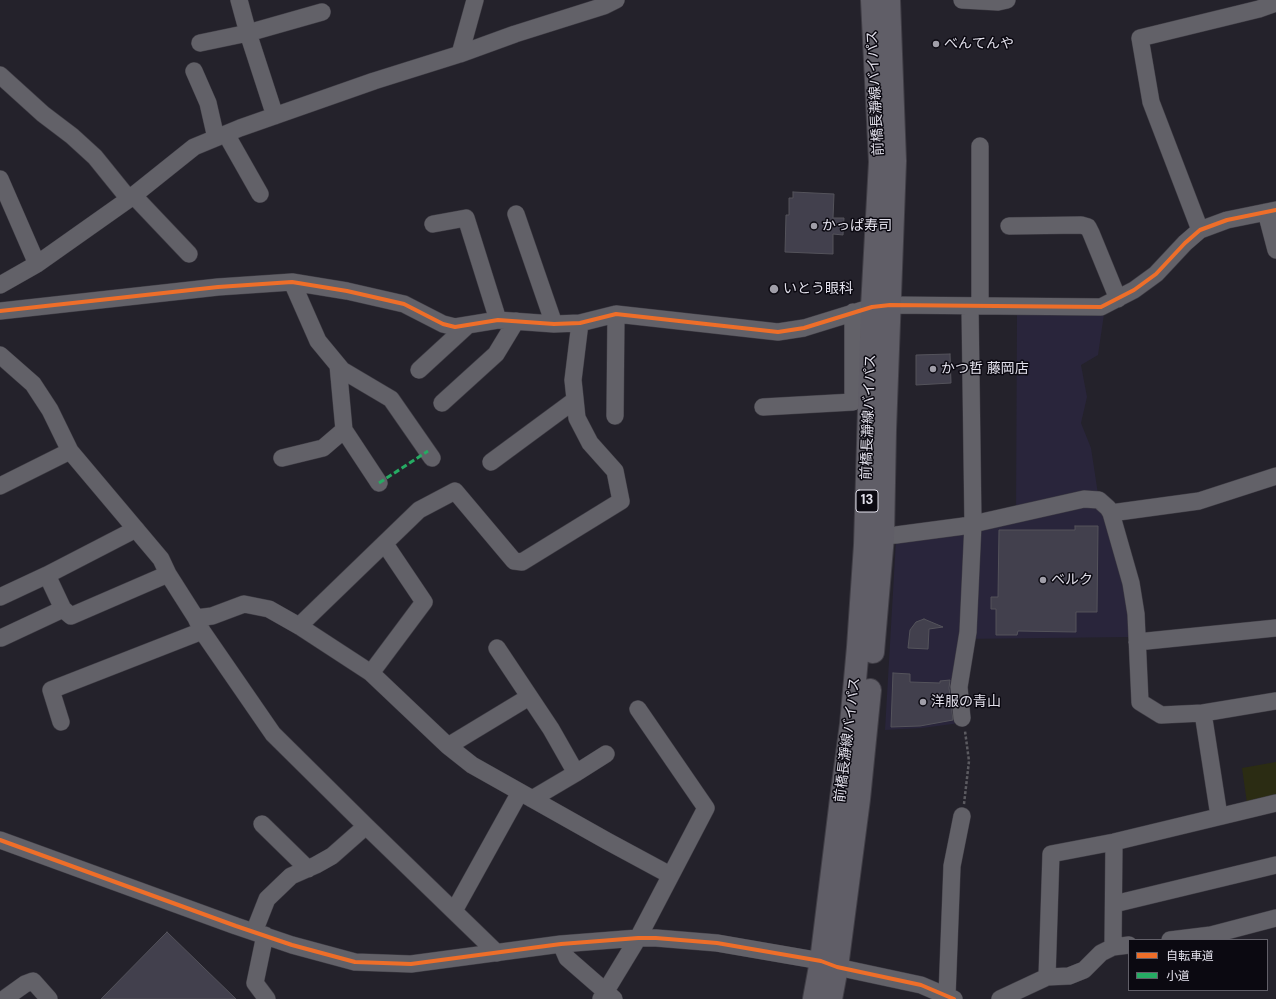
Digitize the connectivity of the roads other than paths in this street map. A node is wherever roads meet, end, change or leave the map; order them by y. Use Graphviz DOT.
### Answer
graph roads {
  1 [pos="239,0"];
  2 [pos="475,0"];
  3 [pos="616,0"];
  4 [pos="872,0"];
  5 [pos="889,0"];
  6 [pos="962,0"];
  7 [pos="1007,0"];
  8 [pos="1276,3"];
  9 [pos="322,12"];
  10 [pos="248,33"];
  11 [pos="200,43"];
  12 [pos="460,54"];
  13 [pos="194,71"];
  14 [pos="0,75"];
  15 [pos="275,116"];
  16 [pos="221,136"];
  17 [pos="980,146"];
  18 [pos="2,189"];
  19 [pos="260,194"];
  20 [pos="131,197"];
  21 [pos="1271,211"];
  22 [pos="516,214"];
  23 [pos="433,224"];
  24 [pos="1008,226"];
  25 [pos="1200,230"];
  26 [pos="1276,250"];
  27 [pos="189,254"];
  28 [pos="36,264"];
  29 [pos="292,282"];
  30 [pos="0,285"];
  31 [pos="1118,299"];
  32 [pos="975,306"];
  33 [pos="872,308"];
  34 [pos="0,311"];
  35 [pos="616,314"];
  36 [pos="498,320"];
  37 [pos="516,321"];
  38 [pos="580,323"];
  39 [pos="554,324"];
  40 [pos="468,325"];
  41 [pos="0,355"];
  42 [pos="338,365"];
  43 [pos="419,370"];
  44 [pos="575,400"];
  45 [pos="442,403"];
  46 [pos="763,406"];
  47 [pos="615,416"];
  48 [pos="344,430"];
  49 [pos="70,451"];
  50 [pos="282,458"];
  51 [pos="432,458"];
  52 [pos="491,462"];
  53 [pos="1276,476"];
  54 [pos="379,483"];
  55 [pos="0,486"];
  56 [pos="1110,513"];
  57 [pos="973,524"];
  58 [pos="136,529"];
  59 [pos="883,536"];
  60 [pos="385,544"];
  61 [pos="47,574"];
  62 [pos="168,574"];
  63 [pos="0,597"];
  64 [pos="63,609"];
  65 [pos="199,624"];
  66 [pos="300,626"];
  67 [pos="1276,628"];
  68 [pos="0,638"];
  69 [pos="1137,642"];
  70 [pos="497,648"];
  71 [pos="371,673"];
  72 [pos="529,697"];
  73 [pos="1276,701"];
  74 [pos="638,709"];
  75 [pos="1203,713"];
  76 [pos="962,718"];
  77 [pos="61,722"];
  78 [pos="448,746"];
  79 [pos="606,754"];
  80 [pos="576,773"];
  81 [pos="526,795"];
  82 [pos="1276,803"];
  83 [pos="962,816"];
  84 [pos="1219,816"];
  85 [pos="262,824"];
  86 [pos="366,826"];
  87 [pos="0,840"];
  88 [pos="1114,842"];
  89 [pos="1276,865"];
  90 [pos="308,869"];
  91 [pos="670,875"];
  92 [pos="1114,904"];
  93 [pos="454,911"];
  94 [pos="1276,918"];
  95 [pos="260,934"];
  96 [pos="638,938"];
  97 [pos="1178,939"];
  98 [pos="561,944"];
  99 [pos="1121,946"];
  100 [pos="497,953"];
  101 [pos="829,964"];
  102 [pos="1048,977"];
  103 [pos="607,997"];
  104 [pos="951,998"];
  105 [pos="4,999"];
  106 [pos="49,999"];
  107 [pos="267,999"];
  108 [pos="814,999"];
  109 [pos="831,999"];
  110 [pos="1000,999"];
  1 -- 10 [label="street"];
  2 -- 12 [label="street"];
  3 -- 12 [label="street"];
  4 -- 33 [label="main road, 前橋長瀞線バイパス / 13"];
  5 -- 33 [label="main road, 前橋長瀞線バイパス / 13"];
  6 -- 7 [label="street"];
  8 -- 25 [label="street"];
  9 -- 10 [label="street"];
  10 -- 11 [label="street"];
  10 -- 15 [label="street"];
  12 -- 15 [label="street"];
  13 -- 16 [label="street"];
  14 -- 20 [label="street"];
  15 -- 16 [label="street"];
  16 -- 19 [label="street"];
  16 -- 20 [label="street"];
  17 -- 32 [label="street"];
  18 -- 28 [label="street"];
  20 -- 27 [label="street"];
  20 -- 28 [label="street"];
  21 -- 25 [label="street"];
  21 -- 26 [label="street"];
  22 -- 39 [label="street"];
  23 -- 36 [label="street"];
  24 -- 31 [label="street"];
  25 -- 31 [label="street"];
  28 -- 30 [label="street"];
  29 -- 34 [label="street"];
  29 -- 40 [label="street"];
  29 -- 42 [label="street"];
  31 -- 32 [label="street"];
  32 -- 33 [label="street"];
  32 -- 57 [label="street"];
  33 -- 35 [label="street"];
  33 -- 46 [label="street"];
  33 -- 59 [label="main road, 前橋長瀞線バイパス / 13"];
  33 -- 101 [label="main road, 前橋長瀞線バイパス / 13"];
  35 -- 38 [label="street"];
  35 -- 47 [label="street"];
  36 -- 37 [label="street"];
  36 -- 40 [label="street"];
  37 -- 39 [label="street"];
  37 -- 45 [label="street"];
  38 -- 39 [label="street"];
  38 -- 44 [label="street"];
  40 -- 43 [label="street"];
  41 -- 49 [label="street"];
  42 -- 48 [label="street"];
  42 -- 51 [label="street"];
  44 -- 52 [label="street"];
  44 -- 60 [label="street"];
  48 -- 50 [label="street"];
  48 -- 54 [label="street"];
  49 -- 55 [label="street"];
  49 -- 58 [label="street"];
  53 -- 56 [label="street"];
  56 -- 57 [label="street"];
  56 -- 69 [label="street"];
  57 -- 59 [label="street"];
  57 -- 76 [label="street"];
  58 -- 61 [label="street"];
  58 -- 62 [label="street"];
  59 -- 101 [label="main road, 前橋長瀞線バイパス / 13"];
  60 -- 66 [label="street"];
  60 -- 71 [label="street"];
  61 -- 63 [label="street"];
  61 -- 64 [label="street"];
  62 -- 64 [label="street"];
  62 -- 65 [label="street"];
  64 -- 68 [label="street"];
  65 -- 66 [label="street"];
  65 -- 77 [label="street"];
  65 -- 86 [label="street"];
  66 -- 71 [label="street"];
  67 -- 69 [label="street"];
  69 -- 75 [label="street"];
  70 -- 72 [label="street"];
  71 -- 78 [label="street"];
  72 -- 78 [label="street"];
  72 -- 80 [label="street"];
  73 -- 75 [label="street"];
  74 -- 91 [label="street"];
  75 -- 84 [label="street"];
  78 -- 81 [label="street"];
  79 -- 80 [label="street"];
  80 -- 81 [label="street"];
  81 -- 91 [label="street"];
  81 -- 93 [label="street"];
  82 -- 84 [label="street"];
  83 -- 104 [label="street"];
  84 -- 88 [label="street"];
  85 -- 90 [label="street"];
  86 -- 90 [label="street"];
  86 -- 93 [label="street"];
  87 -- 95 [label="street"];
  88 -- 92 [label="street"];
  88 -- 102 [label="street"];
  89 -- 92 [label="street"];
  90 -- 95 [label="street"];
  91 -- 96 [label="street"];
  92 -- 99 [label="street"];
  93 -- 100 [label="street"];
  94 -- 97 [label="street"];
  95 -- 100 [label="street"];
  95 -- 107 [label="street"];
  96 -- 98 [label="street"];
  96 -- 101 [label="street"];
  96 -- 103 [label="street"];
  98 -- 100 [label="street"];
  98 -- 103 [label="street"];
  99 -- 102 [label="street"];
  101 -- 104 [label="street"];
  101 -- 108 [label="main road, 前橋長瀞線バイパス / 13"];
  101 -- 109 [label="main road, 前橋長瀞線バイパス / 13"];
  102 -- 110 [label="street"];
  105 -- 106 [label="street"];
}
